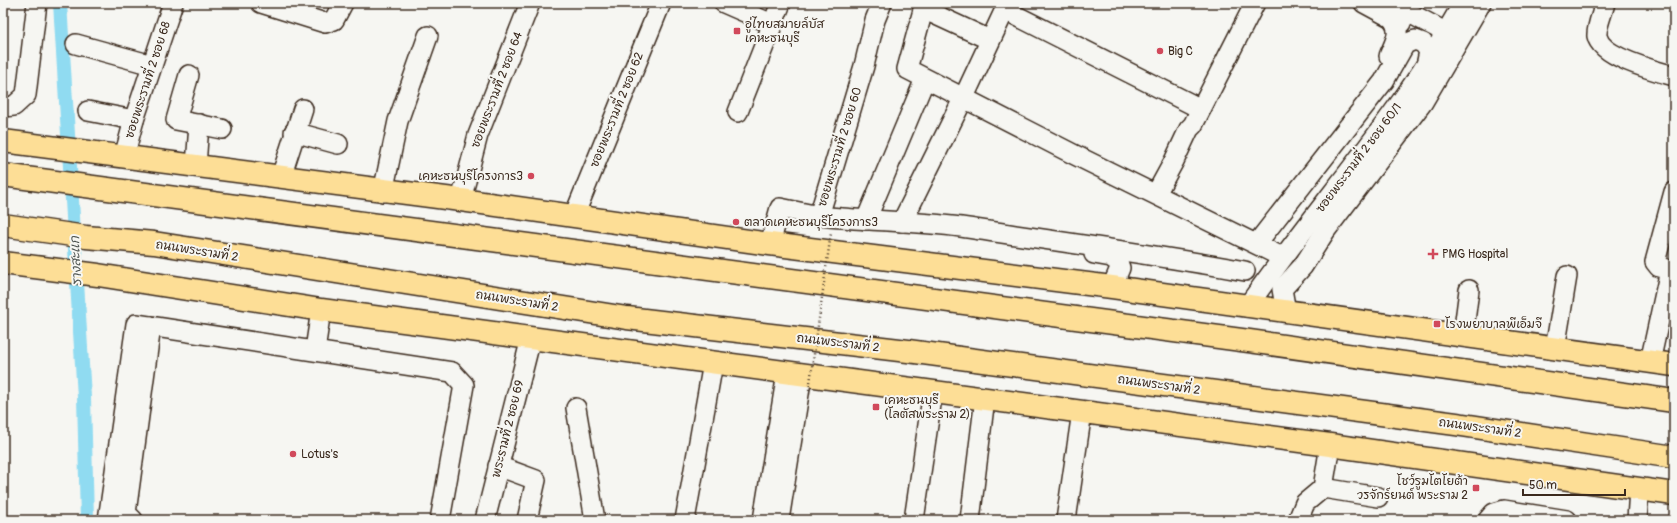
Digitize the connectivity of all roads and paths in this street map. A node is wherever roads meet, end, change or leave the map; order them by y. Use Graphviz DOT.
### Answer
graph roads {
  1 [pos="37,3"];
  2 [pos="173,3"];
  3 [pos="261,3"];
  4 [pos="343,3"];
  5 [pos="530,3"];
  6 [pos="661,3"];
  7 [pos="724,3"];
  8 [pos="781,3"];
  9 [pos="882,3"];
  10 [pos="1255,3"];
  11 [pos="1364,3"];
  12 [pos="1372,3"];
  13 [pos="1481,3"];
  14 [pos="1605,3"];
  15 [pos="1456,5"];
  16 [pos="924,6"];
  17 [pos="1006,6"];
  18 [pos="1391,17"];
  19 [pos="772,24"];
  20 [pos="428,36"];
  21 [pos="1442,37"];
  22 [pos="990,40"];
  23 [pos="76,44"];
  24 [pos="1427,61"];
  25 [pos="152,65"];
  26 [pos="188,75"];
  27 [pos="1674,76"];
  28 [pos="925,79"];
  29 [pos="964,97"];
  30 [pos="1371,97"];
  31 [pos="3,107"];
  32 [pos="303,109"];
  33 [pos="1201,109"];
  34 [pos="88,111"];
  35 [pos="738,112"];
  36 [pos="134,120"];
  37 [pos="199,124"];
  38 [pos="222,130"];
  39 [pos="294,132"];
  40 [pos="3,141"];
  41 [pos="338,144"];
  42 [pos="124,157"];
  43 [pos="196,166"];
  44 [pos="3,175"];
  45 [pos="280,177"];
  46 [pos="383,192"];
  47 [pos="1674,192"];
  48 [pos="1156,194"];
  49 [pos="460,200"];
  50 [pos="574,216"];
  51 [pos="819,216"];
  52 [pos="866,220"];
  53 [pos="902,222"];
  54 [pos="3,225"];
  55 [pos="3,231"];
  56 [pos="45,231"];
  57 [pos="831,233"];
  58 [pos="1042,239"];
  59 [pos="1257,243"];
  60 [pos="770,244"];
  61 [pos="1282,257"];
  62 [pos="3,263"];
  63 [pos="1245,271"];
  64 [pos="1672,271"];
  65 [pos="1567,276"];
  66 [pos="1112,287"];
  67 [pos="1469,290"];
  68 [pos="1247,307"];
  69 [pos="321,310"];
  70 [pos="1286,312"];
  71 [pos="1667,322"];
  72 [pos="144,325"];
  73 [pos="1463,336"];
  74 [pos="531,338"];
  75 [pos="1555,349"];
  76 [pos="315,350"];
  77 [pos="1650,362"];
  78 [pos="713,363"];
  79 [pos="1674,365"];
  80 [pos="799,379"];
  81 [pos="933,391"];
  82 [pos="985,398"];
  83 [pos="1674,401"];
  84 [pos="576,408"];
  85 [pos="1082,412"];
  86 [pos="1330,445"];
  87 [pos="1674,457"];
  88 [pos="498,466"];
  89 [pos="1323,488"];
  90 [pos="1639,489"];
  91 [pos="1674,494"];
  92 [pos="1378,497"];
  93 [pos="108,520"];
  94 [pos="133,520"];
  95 [pos="440,520"];
  96 [pos="485,520"];
  97 [pos="527,520"];
  98 [pos="596,520"];
  99 [pos="685,520"];
  100 [pos="763,520"];
  101 [pos="779,520"];
  102 [pos="914,520"];
  103 [pos="970,520"];
  104 [pos="1066,520"];
  105 [pos="1298,520"];
  106 [pos="1488,520"];
  107 [pos="1567,520"];
  108 [pos="1637,520"];
  1 -- 31 [label="street"];
  2 -- 25 [label="street, ซอยพระรามที่ 2 ซอย 68"];
  3 -- 4 [label="street"];
  5 -- 49 [label="street, ซอยพระรามที่ 2 ซอย 64"];
  6 -- 50 [label="street, ซอยพระรามที่ 2 ซอย 62"];
  7 -- 19 [label="street"];
  8 -- 19 [label="street"];
  9 -- 51 [label="street, ซอยพระรามที่ 2 ซอย 60"];
  10 -- 33 [label="street"];
  11 -- 18 [label="street"];
  12 -- 21 [label="street"];
  13 -- 70 [label="street, ซอยพระรามที่ 2 ซอย 60/1"];
  14 -- 27 [label="street"];
  15 -- 21 [label="street, ซอยพระรามที่ 2 ซอย 60/1"];
  16 -- 22 [label="street"];
  16 -- 28 [label="street"];
  17 -- 22 [label="street"];
  17 -- 33 [label="street"];
  18 -- 21 [label="street"];
  18 -- 30 [label="street"];
  19 -- 35 [label="street"];
  20 -- 46 [label="street"];
  21 -- 24 [label="street, ซอยพระรามที่ 2 ซอย 60/1"];
  22 -- 29 [label="street"];
  23 -- 25 [label="street"];
  24 -- 30 [label="street"];
  24 -- 61 [label="street, ซอยพระรามที่ 2 ซอย 60/1"];
  25 -- 36 [label="street, ซอยพระรามที่ 2 ซอย 68"];
  26 -- 37 [label="street"];
  28 -- 29 [label="street"];
  28 -- 52 [label="street"];
  29 -- 48 [label="street"];
  29 -- 53 [label="street"];
  30 -- 59 [label="street"];
  32 -- 39 [label="street"];
  33 -- 48 [label="street"];
  34 -- 36 [label="street"];
  36 -- 42 [label="street, ซอยพระรามที่ 2 ซอย 68"];
  37 -- 38 [label="street"];
  37 -- 43 [label="street"];
  39 -- 41 [label="street"];
  39 -- 45 [label="street"];
  40 -- 42 [label="main road"];
  42 -- 43 [label="main road"];
  43 -- 45 [label="main road"];
  44 -- 83 [label="main road"];
  45 -- 46 [label="main road"];
  46 -- 49 [label="main road"];
  47 -- 64 [label="street"];
  48 -- 59 [label="street"];
  49 -- 50 [label="main road"];
  50 -- 60 [label="main road"];
  51 -- 52 [label="street"];
  51 -- 60 [label="street, ซอยพระรามที่ 2 ซอย 60"];
  52 -- 53 [label="street"];
  53 -- 58 [label="street"];
  54 -- 56 [label="main road, ถนนพระรามที่ 2"];
  55 -- 56 [label="main road"];
  56 -- 87 [label="main road, ถนนพระรามที่ 2"];
  57 -- 80 [label="path, bridge"];
  58 -- 63 [label="street"];
  58 -- 66 [label="street"];
  59 -- 61 [label="street"];
  60 -- 66 [label="main road"];
  61 -- 68 [label="street, ซอยพระรามที่ 2 ซอย 60/1"];
  62 -- 69 [label="main road"];
  64 -- 71 [label="street"];
  65 -- 75 [label="street"];
  66 -- 68 [label="main road"];
  67 -- 73 [label="street"];
  68 -- 70 [label="main road"];
  69 -- 74 [label="main road"];
  69 -- 76 [label="street"];
  70 -- 73 [label="main road"];
  71 -- 77 [label="street"];
  72 -- 76 [label="street"];
  72 -- 93 [label="street"];
  72 -- 94 [label="street"];
  73 -- 75 [label="main road"];
  74 -- 78 [label="main road"];
  74 -- 88 [label="street, พระรามที่ 2 ซอย 69"];
  75 -- 77 [label="main road"];
  76 -- 95 [label="street"];
  77 -- 79 [label="main road"];
  78 -- 80 [label="main road"];
  78 -- 99 [label="street"];
  80 -- 81 [label="main road"];
  80 -- 100 [label="street"];
  80 -- 101 [label="street"];
  81 -- 82 [label="main road"];
  81 -- 102 [label="street"];
  82 -- 85 [label="main road"];
  82 -- 103 [label="street"];
  84 -- 98 [label="street"];
  85 -- 86 [label="main road"];
  85 -- 104 [label="street"];
  86 -- 89 [label="street"];
  86 -- 90 [label="main road"];
  88 -- 96 [label="street, พระรามที่ 2 ซอย 69"];
  88 -- 97 [label="street"];
  89 -- 92 [label="street"];
  89 -- 105 [label="street"];
  90 -- 91 [label="main road"];
  90 -- 108 [label="street"];
  106 -- 107 [label="street"];
}
